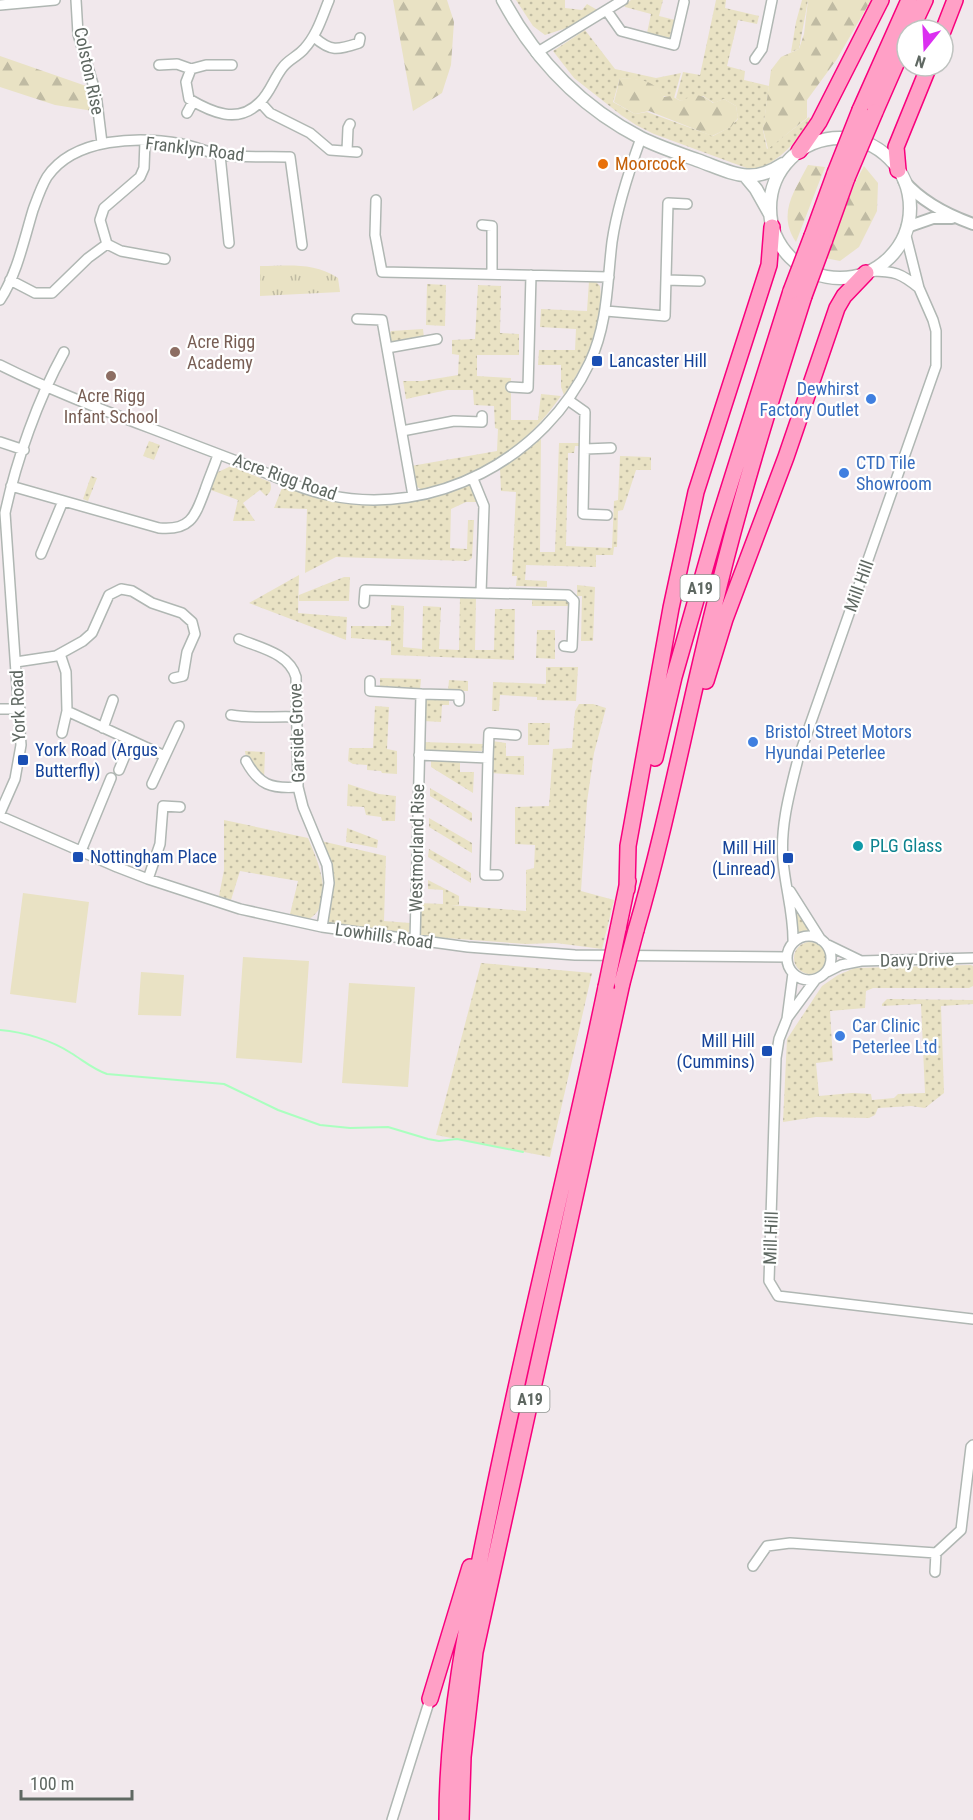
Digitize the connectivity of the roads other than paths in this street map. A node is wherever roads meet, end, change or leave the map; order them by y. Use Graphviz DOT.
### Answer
graph roads {
  1 [pos="55,0"];
  2 [pos="76,0"];
  3 [pos="329,0"];
  4 [pos="503,0"];
  5 [pos="623,0"];
  6 [pos="772,0"];
  7 [pos="881,0"];
  8 [pos="909,0"];
  9 [pos="925,0"];
  10 [pos="955,0"];
  11 [pos="25,1"];
  12 [pos="684,2"];
  13 [pos="0,5"];
  14 [pos="607,11"];
  15 [pos="917,18"];
  16 [pos="948,18"];
  17 [pos="314,37"];
  18 [pos="360,38"];
  19 [pos="536,53"];
  20 [pos="755,59"];
  21 [pos="895,61"];
  22 [pos="232,64"];
  23 [pos="159,65"];
  24 [pos="191,69"];
  25 [pos="924,78"];
  26 [pos="194,102"];
  27 [pos="260,102"];
  28 [pos="868,111"];
  29 [pos="188,113"];
  30 [pos="350,124"];
  31 [pos="641,138"];
  32 [pos="145,141"];
  33 [pos="102,143"];
  34 [pos="799,151"];
  35 [pos="220,155"];
  36 [pos="787,162"];
  37 [pos="901,175"];
  38 [pos="746,177"];
  39 [pos="376,200"];
  40 [pos="687,204"];
  41 [pos="956,218"];
  42 [pos="771,221"];
  43 [pos="973,224"];
  44 [pos="482,225"];
  45 [pos="906,230"];
  46 [pos="230,243"];
  47 [pos="107,244"];
  48 [pos="302,245"];
  49 [pos="165,259"];
  50 [pos="868,272"];
  51 [pos="492,274"];
  52 [pos="531,275"];
  53 [pos="609,277"];
  54 [pos="10,280"];
  55 [pos="666,280"];
  56 [pos="700,281"];
  57 [pos="919,288"];
  58 [pos="797,293"];
  59 [pos="0,300"];
  60 [pos="606,311"];
  61 [pos="357,320"];
  62 [pos="437,339"];
  63 [pos="387,348"];
  64 [pos="64,352"];
  65 [pos="0,365"];
  66 [pos="511,387"];
  67 [pos="46,388"];
  68 [pos="568,400"];
  69 [pos="482,416"];
  70 [pos="402,431"];
  71 [pos="0,442"];
  72 [pos="585,448"];
  73 [pos="611,448"];
  74 [pos="24,450"];
  75 [pos="218,454"];
  76 [pos="473,479"];
  77 [pos="11,486"];
  78 [pos="413,496"];
  79 [pos="63,501"];
  80 [pos="607,515"];
  81 [pos="41,554"];
  82 [pos="4,555"];
  83 [pos="481,592"];
  84 [pos="364,603"];
  85 [pos="239,639"];
  86 [pos="564,646"];
  87 [pos="60,654"];
  88 [pos="16,662"];
  89 [pos="194,680"];
  90 [pos="370,681"];
  91 [pos="421,694"];
  92 [pos="113,699"];
  93 [pos="459,701"];
  94 [pos="0,709"];
  95 [pos="20,709"];
  96 [pos="67,711"];
  97 [pos="231,716"];
  98 [pos="296,717"];
  99 [pos="179,726"];
  100 [pos="103,728"];
  101 [pos="62,733"];
  102 [pos="516,735"];
  103 [pos="132,741"];
  104 [pos="419,755"];
  105 [pos="165,756"];
  106 [pos="488,758"];
  107 [pos="246,761"];
  108 [pos="119,770"];
  109 [pos="111,778"];
  110 [pos="152,784"];
  111 [pos="298,787"];
  112 [pos="669,801"];
  113 [pos="180,807"];
  114 [pos="0,814"];
  115 [pos="81,851"];
  116 [pos="498,875"];
  117 [pos="148,879"];
  118 [pos="627,889"];
  119 [pos="788,889"];
  120 [pos="322,927"];
  121 [pos="415,941"];
  122 [pos="824,942"];
  123 [pos="793,943"];
  124 [pos="787,957"];
  125 [pos="973,958"];
  126 [pos="861,961"];
  127 [pos="827,972"];
  128 [pos="793,973"];
  129 [pos="816,979"];
  130 [pos="787,1018"];
  131 [pos="973,1318"];
  132 [pos="973,1445"];
  133 [pos="499,1465"];
  134 [pos="936,1553"];
  135 [pos="753,1566"];
  136 [pos="935,1572"];
  137 [pos="430,1699"];
  138 [pos="392,1820"];
  139 [pos="447,1820"];
  140 [pos="460,1820"];
  1 -- 11 [label="street"];
  2 -- 33 [label="street, Colston Rise"];
  3 -- 17 [label="street"];
  4 -- 19 [label="main road"];
  5 -- 14 [label="street"];
  6 -- 20 [label="street"];
  7 -- 34 [label="highway"];
  8 -- 28 [label="highway, A19"];
  9 -- 15 [label="highway"];
  10 -- 16 [label="highway"];
  11 -- 13 [label="street"];
  12 -- 14 [label="street"];
  14 -- 19 [label="street"];
  17 -- 18 [label="street"];
  17 -- 27 [label="street"];
  19 -- 31 [label="main road"];
  21 -- 28 [label="highway, A19"];
  22 -- 24 [label="street"];
  23 -- 24 [label="street"];
  24 -- 26 [label="street"];
  25 -- 37 [label="highway"];
  26 -- 27 [label="street"];
  26 -- 29 [label="street"];
  27 -- 30 [label="street"];
  28 -- 58 [label="highway, A19, bridge"];
  31 -- 38 [label="main road"];
  31 -- 53 [label="street, Acre Rigg Road"];
  32 -- 33 [label="street, Franklyn Road"];
  32 -- 35 [label="street, Franklyn Road"];
  32 -- 47 [label="street"];
  33 -- 54 [label="street, Franklyn Road"];
  34 -- 36 [label="main road"];
  34 -- 37 [label="main road"];
  35 -- 46 [label="street"];
  35 -- 48 [label="street, Franklyn Road"];
  36 -- 38 [label="main road"];
  36 -- 42 [label="main road"];
  37 -- 41 [label="street"];
  37 -- 45 [label="main road"];
  38 -- 42 [label="main road"];
  39 -- 51 [label="street"];
  40 -- 55 [label="street"];
  41 -- 43 [label="street"];
  41 -- 45 [label="street"];
  42 -- 50 [label="main road"];
  42 -- 118 [label="highway"];
  44 -- 51 [label="street"];
  45 -- 50 [label="main road"];
  45 -- 57 [label="street, Mill Hill"];
  47 -- 49 [label="street"];
  47 -- 54 [label="street"];
  50 -- 57 [label="street"];
  50 -- 112 [label="highway"];
  51 -- 52 [label="street"];
  52 -- 53 [label="street"];
  52 -- 66 [label="street"];
  53 -- 60 [label="street, Acre Rigg Road"];
  54 -- 59 [label="street, Franklyn Road"];
  55 -- 56 [label="street"];
  55 -- 60 [label="street"];
  57 -- 119 [label="street, Mill Hill"];
  58 -- 112 [label="highway, A19"];
  58 -- 118 [label="highway, A19"];
  60 -- 68 [label="street, Acre Rigg Road"];
  61 -- 63 [label="street"];
  62 -- 63 [label="street"];
  63 -- 70 [label="street"];
  64 -- 67 [label="street, York Road"];
  65 -- 67 [label="street, Acre Rigg Road"];
  67 -- 74 [label="street, York Road"];
  67 -- 75 [label="street, Acre Rigg Road"];
  68 -- 72 [label="street"];
  68 -- 76 [label="street, Acre Rigg Road"];
  69 -- 70 [label="street"];
  70 -- 78 [label="street"];
  71 -- 74 [label="street"];
  72 -- 73 [label="street"];
  72 -- 80 [label="street"];
  74 -- 77 [label="street, York Road"];
  75 -- 78 [label="street, Acre Rigg Road"];
  75 -- 79 [label="street"];
  76 -- 78 [label="street, Acre Rigg Road"];
  76 -- 83 [label="street"];
  77 -- 79 [label="street"];
  77 -- 82 [label="street, York Road"];
  79 -- 81 [label="street"];
  82 -- 88 [label="street, York Road"];
  83 -- 84 [label="street"];
  83 -- 86 [label="street"];
  85 -- 98 [label="street, Garside Grove"];
  87 -- 88 [label="street"];
  87 -- 89 [label="street"];
  87 -- 96 [label="street"];
  88 -- 95 [label="street, York Road"];
  90 -- 91 [label="street"];
  91 -- 93 [label="street"];
  91 -- 104 [label="street, Westmorland Rise"];
  92 -- 100 [label="street"];
  94 -- 95 [label="street"];
  95 -- 114 [label="street, York Road"];
  96 -- 100 [label="street"];
  96 -- 101 [label="street"];
  97 -- 98 [label="street"];
  98 -- 111 [label="street, Garside Grove"];
  99 -- 105 [label="street"];
  100 -- 103 [label="street"];
  102 -- 106 [label="street"];
  103 -- 105 [label="street"];
  103 -- 108 [label="street"];
  104 -- 106 [label="street"];
  104 -- 121 [label="street, Westmorland Rise"];
  105 -- 110 [label="street"];
  106 -- 116 [label="street"];
  107 -- 111 [label="street"];
  109 -- 115 [label="street"];
  111 -- 120 [label="street, Garside Grove"];
  112 -- 140 [label="highway, A19, bridge"];
  113 -- 117 [label="street"];
  114 -- 115 [label="street, Lowhills Road"];
  115 -- 117 [label="street, Lowhills Road"];
  117 -- 120 [label="street, Lowhills Road"];
  118 -- 133 [label="highway, A19, bridge"];
  119 -- 122 [label="street, Mill Hill"];
  119 -- 123 [label="street, Mill Hill"];
  120 -- 121 [label="street, Lowhills Road"];
  121 -- 124 [label="street, Lowhills Road"];
  122 -- 123 [label="street"];
  122 -- 126 [label="street, Davy Drive"];
  122 -- 127 [label="street"];
  123 -- 124 [label="street"];
  124 -- 128 [label="street"];
  125 -- 126 [label="street, Davy Drive"];
  126 -- 127 [label="street, Davy Drive"];
  127 -- 129 [label="street"];
  128 -- 129 [label="street"];
  128 -- 130 [label="street, Mill Hill"];
  129 -- 130 [label="street, Mill Hill"];
  130 -- 131 [label="street, Mill Hill"];
  132 -- 134 [label="street"];
  133 -- 137 [label="highway"];
  133 -- 139 [label="highway, A19"];
  134 -- 135 [label="street"];
  134 -- 136 [label="street"];
  137 -- 138 [label="street"];
}
